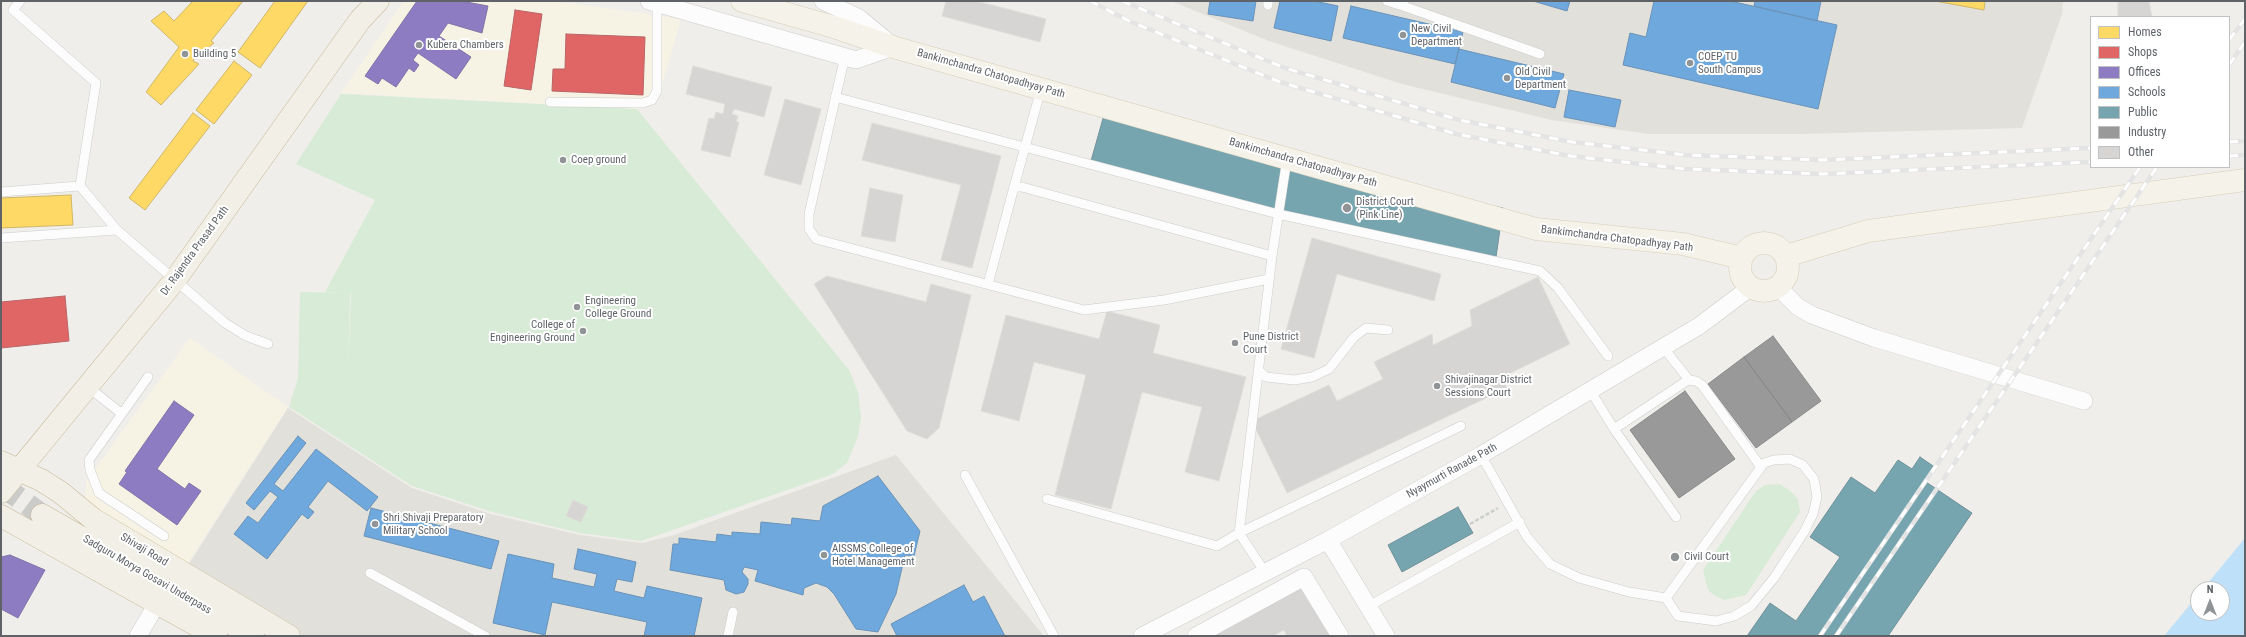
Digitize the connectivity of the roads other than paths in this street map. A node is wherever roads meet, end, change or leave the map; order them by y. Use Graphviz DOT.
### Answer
graph roads {
  1 [pos="20,1"];
  2 [pos="378,1"];
  3 [pos="742,1"];
  4 [pos="823,1"];
  5 [pos="1387,1"];
  6 [pos="653,2"];
  7 [pos="1403,3"];
  8 [pos="361,10"];
  9 [pos="893,46"];
  10 [pos="1540,54"];
  11 [pos="844,56"];
  12 [pos="1041,89"];
  13 [pos="835,97"];
  14 [pos="550,102"];
  15 [pos="1024,147"];
  16 [pos="1287,159"];
  17 [pos="2240,180"];
  18 [pos="80,186"];
  19 [pos="1014,187"];
  20 [pos="1,192"];
  21 [pos="1278,214"];
  22 [pos="117,230"];
  23 [pos="1,238"];
  24 [pos="1272,256"];
  25 [pos="1786,256"];
  26 [pos="1742,258"];
  27 [pos="1269,279"];
  28 [pos="176,280"];
  29 [pos="988,284"];
  30 [pos="1751,287"];
  31 [pos="1778,287"];
  32 [pos="1388,330"];
  33 [pos="268,344"];
  34 [pos="1663,347"];
  35 [pos="1608,356"];
  36 [pos="1258,370"];
  37 [pos="148,377"];
  38 [pos="1689,380"];
  39 [pos="88,387"];
  40 [pos="1590,390"];
  41 [pos="2084,401"];
  42 [pos="121,413"];
  43 [pos="1461,426"];
  44 [pos="1614,429"];
  45 [pos="1481,455"];
  46 [pos="11,466"];
  47 [pos="1761,468"];
  48 [pos="965,475"];
  49 [pos="1,492"];
  50 [pos="1047,499"];
  51 [pos="42,515"];
  52 [pos="1,516"];
  53 [pos="1676,516"];
  54 [pos="1520,522"];
  55 [pos="1240,533"];
  56 [pos="164,536"];
  57 [pos="1328,540"];
  58 [pos="1265,572"];
  59 [pos="370,573"];
  60 [pos="1666,598"];
  61 [pos="158,602"];
  62 [pos="1369,606"];
  63 [pos="733,612"];
  64 [pos="1147,635"];
  65 [pos="138,636"];
  66 [pos="216,636"];
  67 [pos="252,636"];
  68 [pos="289,636"];
  69 [pos="485,636"];
  70 [pos="728,636"];
  71 [pos="1054,636"];
  72 [pos="1196,636"];
  73 [pos="1340,636"];
  74 [pos="1386,636"];
  1 -- 18 [label="lane"];
  2 -- 8 [label="highway, Dr. Rajendra Prasad Path"];
  3 -- 9 [label="main road"];
  4 -- 9 [label="street, Bankimchandra Chatopadhyay Path"];
  5 -- 7 [label="lane"];
  6 -- 11 [label="street"];
  6 -- 14 [label="lane"];
  7 -- 10 [label="lane"];
  8 -- 28 [label="highway, Dr. Rajendra Prasad Path"];
  9 -- 11 [label="street"];
  9 -- 12 [label="main road, Bankimchandra Chatopadhyay Path"];
  11 -- 13 [label="lane"];
  12 -- 15 [label="lane"];
  12 -- 16 [label="main road, Bankimchandra Chatopadhyay Path"];
  13 -- 15 [label="lane"];
  13 -- 29 [label="lane"];
  15 -- 19 [label="lane"];
  15 -- 21 [label="lane"];
  16 -- 21 [label="lane"];
  16 -- 26 [label="main road, Bankimchandra Chatopadhyay Path"];
  17 -- 25 [label="main road"];
  18 -- 20 [label="lane"];
  18 -- 22 [label="lane"];
  19 -- 24 [label="lane"];
  19 -- 29 [label="lane"];
  21 -- 24 [label="lane"];
  21 -- 35 [label="lane"];
  22 -- 23 [label="lane"];
  22 -- 28 [label="lane"];
  24 -- 27 [label="lane"];
  25 -- 26 [label="main road"];
  25 -- 31 [label="main road"];
  26 -- 30 [label="main road"];
  27 -- 29 [label="lane"];
  27 -- 36 [label="lane"];
  28 -- 33 [label="lane"];
  28 -- 39 [label="highway, Dr. Rajendra Prasad Path"];
  30 -- 31 [label="main road"];
  30 -- 34 [label="street, Nyaymurti Ranade Path"];
  31 -- 41 [label="street"];
  32 -- 36 [label="lane"];
  34 -- 38 [label="lane"];
  34 -- 40 [label="street, Nyaymurti Ranade Path"];
  36 -- 55 [label="lane"];
  37 -- 42 [label="lane"];
  38 -- 44 [label="lane"];
  38 -- 47 [label="lane"];
  39 -- 42 [label="lane"];
  39 -- 46 [label="highway, Dr. Rajendra Prasad Path"];
  40 -- 44 [label="lane"];
  40 -- 45 [label="street, Nyaymurti Ranade Path"];
  42 -- 56 [label="lane"];
  43 -- 55 [label="lane"];
  44 -- 53 [label="lane"];
  45 -- 54 [label="lane"];
  45 -- 57 [label="street, Nyaymurti Ranade Path"];
  46 -- 49 [label="highway, Dr. Rajendra Prasad Path"];
  46 -- 68 [label="highway, Shivaji Road"];
  47 -- 60 [label="lane"];
  47 -- 60 [label="lane"];
  48 -- 71 [label="lane"];
  50 -- 55 [label="lane"];
  51 -- 67 [label="highway, Sadguru Morya Gosavi Underpass"];
  52 -- 61 [label="highway"];
  54 -- 60 [label="lane"];
  54 -- 62 [label="lane"];
  55 -- 58 [label="lane"];
  57 -- 58 [label="street, Nyaymurti Ranade Path"];
  57 -- 62 [label="street"];
  58 -- 64 [label="street, Nyaymurti Ranade Path"];
  59 -- 69 [label="lane"];
  61 -- 65 [label="street"];
  61 -- 66 [label="highway"];
  62 -- 74 [label="street"];
  63 -- 70 [label="lane"];
  72 -- 73 [label="street"];
}
